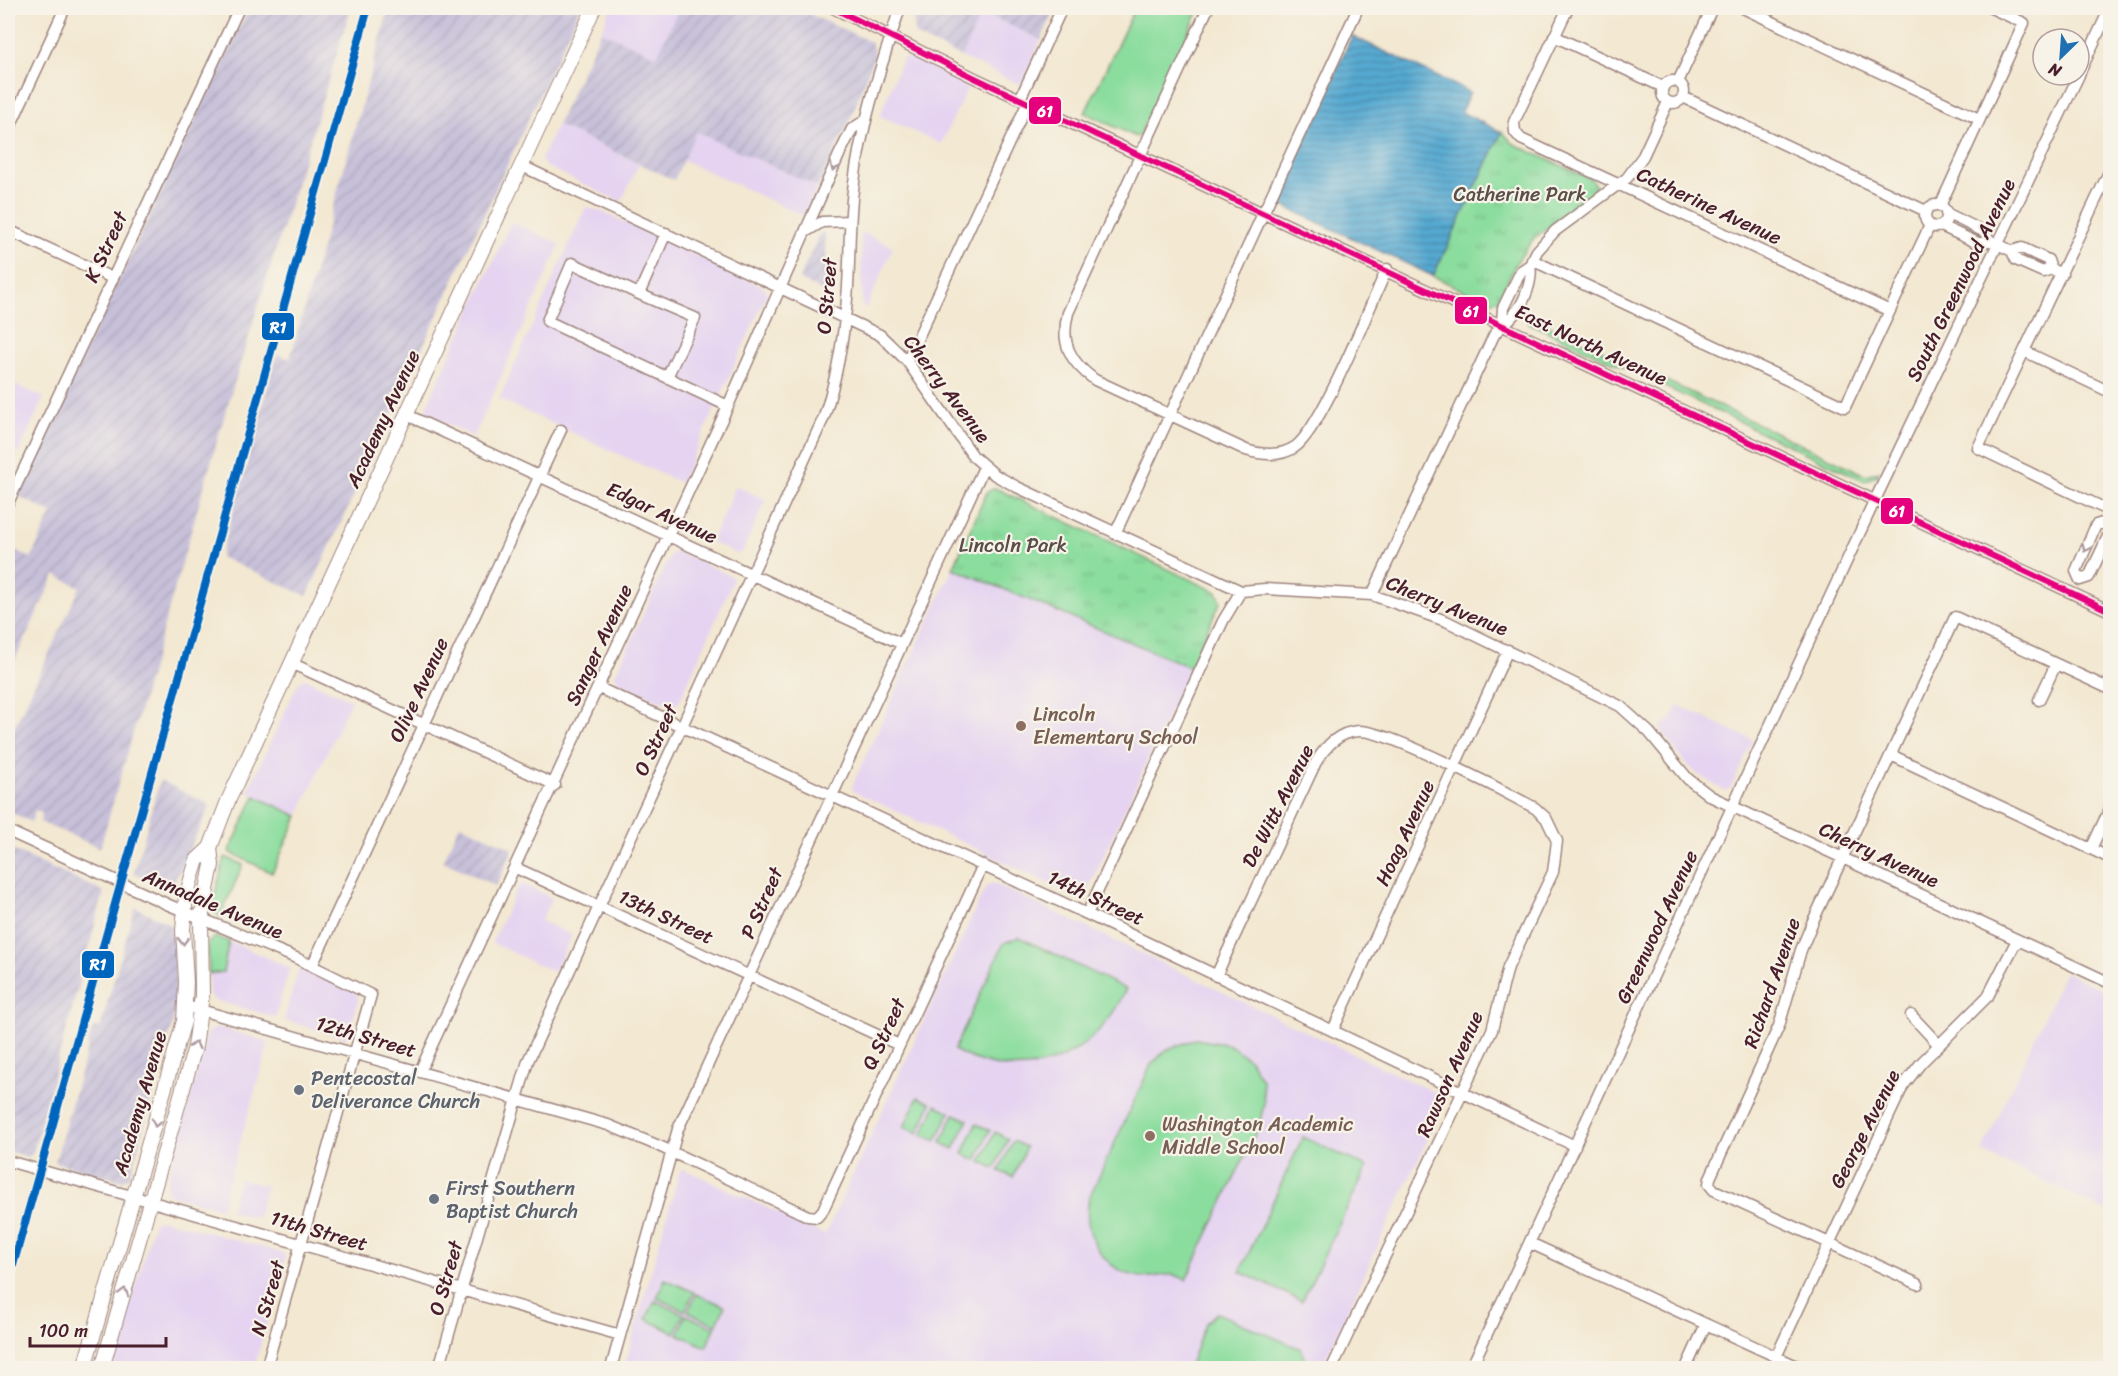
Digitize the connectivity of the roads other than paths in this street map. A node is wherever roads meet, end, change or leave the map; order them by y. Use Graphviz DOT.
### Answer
graph roads {
  1 [pos="65,8"];
  2 [pos="239,8"];
  3 [pos="594,8"];
  4 [pos="833,8"];
  5 [pos="900,8"];
  6 [pos="1062,8"];
  7 [pos="1208,8"];
  8 [pos="1358,8"];
  9 [pos="1568,8"];
  10 [pos="1712,8"];
  11 [pos="1743,8"];
  12 [pos="1991,8"];
  13 [pos="2110,8"];
  14 [pos="893,35"];
  15 [pos="1554,36"];
  16 [pos="2091,48"];
  17 [pos="1678,82"];
  18 [pos="1663,87"];
  19 [pos="2072,87"];
  20 [pos="1683,97"];
  21 [pos="1024,100"];
  22 [pos="1668,102"];
  23 [pos="1979,119"];
  24 [pos="866,120"];
  25 [pos="8,131"];
  26 [pos="1141,154"];
  27 [pos="522,166"];
  28 [pos="2110,176"];
  29 [pos="1620,183"];
  30 [pos="1943,209"];
  31 [pos="1926,211"];
  32 [pos="1263,212"];
  33 [pos="850,221"];
  34 [pos="1935,226"];
  35 [pos="8,230"];
  36 [pos="807,231"];
  37 [pos="666,233"];
  38 [pos="1994,242"];
  39 [pos="1531,263"];
  40 [pos="1387,269"];
  41 [pos="2056,271"];
  42 [pos="111,278"];
  43 [pos="782,287"];
  44 [pos="639,294"];
  45 [pos="1890,311"];
  46 [pos="845,316"];
  47 [pos="1502,323"];
  48 [pos="2024,351"];
  49 [pos="908,361"];
  50 [pos="667,377"];
  51 [pos="2110,392"];
  52 [pos="728,406"];
  53 [pos="406,415"];
  54 [pos="1170,415"];
  55 [pos="561,430"];
  56 [pos="984,467"];
  57 [pos="538,477"];
  58 [pos="1875,500"];
  59 [pos="8,503"];
  60 [pos="2109,516"];
  61 [pos="1115,534"];
  62 [pos="668,536"];
  63 [pos="753,575"];
  64 [pos="1241,591"];
  65 [pos="2073,593"];
  66 [pos="1372,595"];
  67 [pos="2110,611"];
  68 [pos="902,645"];
  69 [pos="1508,650"];
  70 [pos="291,663"];
  71 [pos="2056,664"];
  72 [pos="599,688"];
  73 [pos="2110,690"];
  74 [pos="2038,700"];
  75 [pos="423,724"];
  76 [pos="682,727"];
  77 [pos="1891,755"];
  78 [pos="1454,769"];
  79 [pos="555,785"];
  80 [pos="831,795"];
  81 [pos="1734,807"];
  82 [pos="2110,808"];
  83 [pos="8,831"];
  84 [pos="210,848"];
  85 [pos="2091,849"];
  86 [pos="1842,858"];
  87 [pos="2110,858"];
  88 [pos="983,865"];
  89 [pos="516,868"];
  90 [pos="599,906"];
  91 [pos="184,912"];
  92 [pos="1087,914"];
  93 [pos="201,919"];
  94 [pos="2017,940"];
  95 [pos="312,966"];
  96 [pos="749,975"];
  97 [pos="1216,976"];
  98 [pos="2110,983"];
  99 [pos="371,995"];
  100 [pos="186,1006"];
  101 [pos="201,1009"];
  102 [pos="1911,1015"];
  103 [pos="1333,1030"];
  104 [pos="899,1045"];
  105 [pos="1939,1045"];
  106 [pos="355,1054"];
  107 [pos="174,1056"];
  108 [pos="420,1071"];
  109 [pos="1462,1092"];
  110 [pos="516,1099"];
  111 [pos="175,1116"];
  112 [pos="1575,1146"];
  113 [pos="671,1152"];
  114 [pos="8,1161"];
  115 [pos="134,1197"];
  116 [pos="150,1202"];
  117 [pos="1530,1243"];
  118 [pos="1829,1243"];
  119 [pos="302,1245"];
  120 [pos="1918,1284"];
  121 [pos="461,1290"];
  122 [pos="1706,1324"];
  123 [pos="620,1335"];
  124 [pos="1776,1357"];
  125 [pos="84,1368"];
  126 [pos="102,1368"];
  127 [pos="266,1368"];
  128 [pos="439,1368"];
  129 [pos="611,1368"];
  130 [pos="1332,1368"];
  131 [pos="1470,1368"];
  132 [pos="1686,1368"];
  133 [pos="1801,1368"];
  1 -- 25 [label="street"];
  2 -- 42 [label="street, K Street"];
  3 -- 27 [label="main road, Academy Avenue"];
  4 -- 14 [label="street, East North Avenue"];
  5 -- 14 [label="street, Sanger Avenue"];
  6 -- 21 [label="street"];
  7 -- 26 [label="street"];
  8 -- 32 [label="street"];
  9 -- 15 [label="street"];
  10 -- 17 [label="street"];
  11 -- 23 [label="street"];
  12 -- 23 [label="street"];
  13 -- 16 [label="street, South Greenwood Avenue"];
  14 -- 21 [label="street, East North Avenue"];
  14 -- 24 [label="street, Sanger Avenue"];
  15 -- 18 [label="street"];
  15 -- 29 [label="street, Catherine Avenue"];
  17 -- 18 [label="street"];
  17 -- 20 [label="street"];
  18 -- 22 [label="street"];
  19 -- 38 [label="street, South Greenwood Avenue"];
  20 -- 22 [label="street"];
  20 -- 31 [label="street"];
  21 -- 26 [label="street, East North Avenue"];
  21 -- 49 [label="street"];
  22 -- 29 [label="street"];
  23 -- 30 [label="street"];
  24 -- 33 [label="street, O Street"];
  24 -- 36 [label="street, Sanger Avenue, one-way"];
  26 -- 32 [label="street, East North Avenue"];
  26 -- 54 [label="street"];
  27 -- 37 [label="street, Cherry Avenue"];
  27 -- 53 [label="main road, Academy Avenue"];
  28 -- 41 [label="street"];
  29 -- 39 [label="street"];
  29 -- 45 [label="street, Catherine Avenue"];
  30 -- 31 [label="street"];
  30 -- 34 [label="street"];
  30 -- 38 [label="street"];
  31 -- 34 [label="street"];
  32 -- 40 [label="street, East North Avenue"];
  32 -- 54 [label="street"];
  33 -- 36 [label="street"];
  33 -- 46 [label="street, O Street"];
  34 -- 38 [label="street"];
  34 -- 45 [label="street"];
  35 -- 42 [label="street"];
  36 -- 43 [label="street, Sanger Avenue"];
  37 -- 43 [label="street, Cherry Avenue"];
  37 -- 44 [label="street"];
  38 -- 41 [label="street"];
  38 -- 58 [label="street, South Greenwood Avenue"];
  39 -- 45 [label="street"];
  39 -- 47 [label="street"];
  40 -- 47 [label="street, East North Avenue"];
  40 -- 54 [label="street"];
  41 -- 48 [label="street"];
  42 -- 59 [label="street, K Street"];
  43 -- 46 [label="street, Cherry Avenue"];
  43 -- 52 [label="street, Sanger Avenue"];
  44 -- 50 [label="street"];
  44 -- 50 [label="street"];
  46 -- 49 [label="street, Cherry Avenue"];
  46 -- 63 [label="street, O Street"];
  47 -- 58 [label="street, East North Avenue"];
  47 -- 66 [label="street"];
  48 -- 51 [label="street"];
  48 -- 60 [label="street"];
  49 -- 56 [label="street, Cherry Avenue"];
  50 -- 52 [label="street"];
  52 -- 62 [label="street, Sanger Avenue"];
  53 -- 57 [label="street, Edgar Avenue"];
  53 -- 70 [label="main road, Academy Avenue"];
  54 -- 61 [label="street"];
  55 -- 57 [label="street, Olive Avenue"];
  56 -- 61 [label="street, Cherry Avenue"];
  56 -- 68 [label="street, P Street"];
  57 -- 62 [label="street, Edgar Avenue"];
  57 -- 75 [label="street, Olive Avenue"];
  58 -- 65 [label="street, East North Avenue"];
  58 -- 81 [label="street, Greenwood Avenue"];
  60 -- 65 [label="street"];
  61 -- 64 [label="street, Cherry Avenue"];
  62 -- 63 [label="street, Edgar Avenue"];
  62 -- 72 [label="street, Sanger Avenue"];
  63 -- 68 [label="street, Edgar Avenue"];
  63 -- 76 [label="street, O Street"];
  64 -- 66 [label="street, Cherry Avenue"];
  64 -- 92 [label="street"];
  65 -- 67 [label="street, East North Avenue"];
  66 -- 69 [label="street, Cherry Avenue"];
  68 -- 80 [label="street, P Street"];
  69 -- 78 [label="street, Hoag Avenue"];
  69 -- 81 [label="street, Cherry Avenue"];
  70 -- 75 [label="street"];
  70 -- 84 [label="main road, Academy Avenue"];
  71 -- 73 [label="street"];
  71 -- 74 [label="street"];
  71 -- 77 [label="street, Richard Avenue"];
  72 -- 76 [label="street, 14th Street"];
  72 -- 79 [label="street, Sanger Avenue"];
  75 -- 79 [label="street"];
  75 -- 95 [label="street, Olive Avenue"];
  76 -- 80 [label="street, 14th Street"];
  76 -- 90 [label="street, O Street"];
  77 -- 85 [label="street"];
  77 -- 86 [label="street, Richard Avenue"];
  78 -- 97 [label="street, De Witt Avenue"];
  78 -- 103 [label="street, Hoag Avenue"];
  78 -- 109 [label="street, Rawson Avenue"];
  79 -- 89 [label="street, Sanger Avenue"];
  80 -- 88 [label="street, 14th Street"];
  80 -- 96 [label="street, P Street"];
  81 -- 86 [label="street, Cherry Avenue"];
  81 -- 112 [label="street, Greenwood Avenue"];
  82 -- 85 [label="street"];
  83 -- 91 [label="street, Annadale Avenue"];
  84 -- 91 [label="main road, Academy Avenue"];
  84 -- 93 [label="main road, Academy Avenue"];
  85 -- 87 [label="street"];
  86 -- 94 [label="street, Cherry Avenue"];
  86 -- 118 [label="street, Richard Avenue"];
  88 -- 92 [label="street, 14th Street"];
  88 -- 104 [label="street, Q Street"];
  89 -- 90 [label="street, 13th Street"];
  89 -- 108 [label="street, Sanger Avenue"];
  90 -- 96 [label="street, 13th Street"];
  90 -- 110 [label="street, O Street"];
  91 -- 93 [label="street, Annadale Avenue"];
  91 -- 100 [label="main road, Academy Avenue, one-way"];
  92 -- 97 [label="street, 14th Street"];
  93 -- 95 [label="street, Annadale Avenue"];
  93 -- 101 [label="main road, Academy Avenue"];
  94 -- 98 [label="street, Cherry Avenue"];
  94 -- 105 [label="street, George Avenue"];
  95 -- 99 [label="street, Annadale Avenue"];
  96 -- 104 [label="street, 13th Street"];
  96 -- 113 [label="street, P Street"];
  97 -- 103 [label="street, 14th Street"];
  99 -- 106 [label="street, N Street"];
  100 -- 101 [label="street, 12th Street"];
  100 -- 107 [label="main road, Academy Avenue"];
  101 -- 106 [label="street, 12th Street"];
  111 -- 101 [label="main road, Academy Avenue, one-way"];
  102 -- 105 [label="street"];
  103 -- 109 [label="street, 14th Street"];
  104 -- 113 [label="street, Q Street"];
  105 -- 118 [label="street, George Avenue"];
  106 -- 108 [label="street, 12th Street"];
  106 -- 119 [label="street, N Street"];
  107 -- 111 [label="main road"];
  107 -- 115 [label="main road, Academy Avenue, one-way"];
  108 -- 110 [label="street, 12th Street"];
  109 -- 112 [label="street, 14th Street"];
  109 -- 130 [label="street, Rawson Avenue"];
  110 -- 113 [label="street, 12th Street"];
  110 -- 121 [label="street, O Street"];
  111 -- 116 [label="main road, Academy Avenue"];
  112 -- 117 [label="street, Greenwood Avenue"];
  113 -- 123 [label="street, P Street"];
  114 -- 115 [label="street, 11th Street"];
  115 -- 116 [label="street, 11th Street"];
  115 -- 125 [label="main road, Academy Avenue"];
  116 -- 119 [label="street, 11th Street"];
  126 -- 116 [label="main road, Academy Avenue, one-way"];
  117 -- 122 [label="street"];
  117 -- 131 [label="street, Greenwood Avenue"];
  118 -- 120 [label="street, Richard Avenue"];
  118 -- 124 [label="street, George Avenue"];
  119 -- 121 [label="street, 11th Street"];
  119 -- 127 [label="street, N Street"];
  121 -- 123 [label="street, 11th Street"];
  121 -- 128 [label="street, O Street"];
  122 -- 124 [label="street"];
  122 -- 132 [label="street"];
  123 -- 129 [label="street, P Street"];
  124 -- 133 [label="street"];
}
